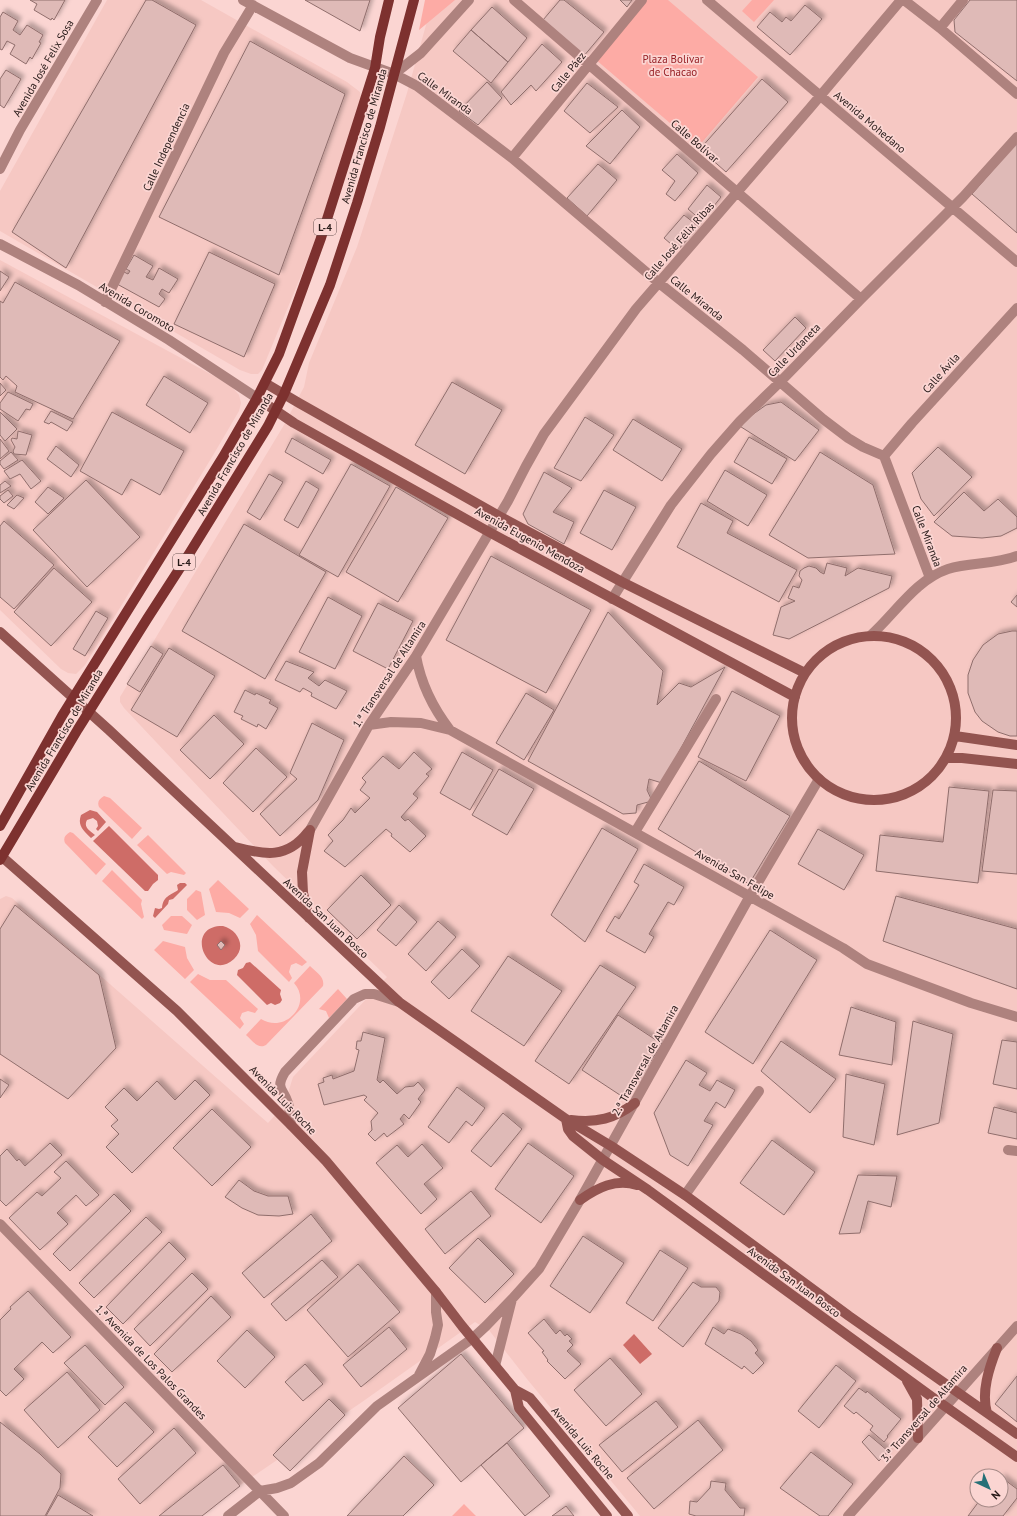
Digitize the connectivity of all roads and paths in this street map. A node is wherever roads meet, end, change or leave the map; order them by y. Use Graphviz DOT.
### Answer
graph roads {
  1 [pos="97,0"];
  2 [pos="243,0"];
  3 [pos="389,0"];
  4 [pos="414,0"];
  5 [pos="469,0"];
  6 [pos="514,0"];
  7 [pos="642,0"];
  8 [pos="707,0"];
  9 [pos="902,0"];
  10 [pos="963,0"];
  11 [pos="253,5"];
  12 [pos="940,28"];
  13 [pos="588,66"];
  14 [pos="375,68"];
  15 [pos="394,74"];
  16 [pos="1017,94"];
  17 [pos="820,96"];
  18 [pos="1017,137"];
  19 [pos="512,158"];
  20 [pos="0,169"];
  21 [pos="736,192"];
  22 [pos="952,208"];
  23 [pos="0,244"];
  24 [pos="1017,262"];
  25 [pos="659,283"];
  26 [pos="861,299"];
  27 [pos="105,302"];
  28 [pos="1017,308"];
  29 [pos="780,382"];
  30 [pos="265,383"];
  31 [pos="284,394"];
  32 [pos="257,398"];
  33 [pos="276,410"];
  34 [pos="884,456"];
  35 [pos="499,516"];
  36 [pos="489,532"];
  37 [pos="1017,556"];
  38 [pos="930,578"];
  39 [pos="622,582"];
  40 [pos="612,599"];
  41 [pos="0,632"];
  42 [pos="870,636"];
  43 [pos="416,656"];
  44 [pos="805,674"];
  45 [pos="795,697"];
  46 [pos="73,699"];
  47 [pos="716,699"];
  48 [pos="89,712"];
  49 [pos="369,725"];
  50 [pos="450,730"];
  51 [pos="955,736"];
  52 [pos="1017,745"];
  53 [pos="946,758"];
  54 [pos="1017,764"];
  55 [pos="818,779"];
  56 [pos="0,826"];
  57 [pos="310,830"];
  58 [pos="635,832"];
  59 [pos="233,846"];
  60 [pos="1,857"];
  61 [pos="750,896"];
  62 [pos="309,918"];
  63 [pos="399,1002"];
  64 [pos="1017,1017"];
  65 [pos="758,1091"];
  66 [pos="635,1103"];
  67 [pos="566,1119"];
  68 [pos="291,1125"];
  69 [pos="611,1146"];
  70 [pos="603,1160"];
  71 [pos="648,1190"];
  72 [pos="685,1195"];
  73 [pos="580,1200"];
  74 [pos="0,1224"];
  75 [pos="436,1292"];
  76 [pos="512,1300"];
  77 [pos="1017,1326"];
  78 [pos="473,1338"];
  79 [pos="997,1348"];
  80 [pos="495,1366"];
  81 [pos="418,1376"];
  82 [pos="905,1377"];
  83 [pos="515,1390"];
  84 [pos="958,1393"];
  85 [pos="946,1407"];
  86 [pos="987,1413"];
  87 [pos="1017,1434"];
  88 [pos="918,1438"];
  89 [pos="1017,1457"];
  90 [pos="260,1491"];
  91 [pos="228,1516"];
  92 [pos="284,1516"];
  93 [pos="607,1516"];
  94 [pos="628,1516"];
  95 [pos="848,1516"];
  1 -- 20 [label="street, Avenida José Felix Sosa"];
  2 -- 11 [label="street, Calle Miranda"];
  3 -- 14 [label="main road, Avenida Francisco de Miranda / L-4"];
  4 -- 15 [label="main road, Avenida Francisco de Miranda / L-4"];
  5 -- 15 [label="street"];
  6 -- 13 [label="street, Calle Bolívar"];
  7 -- 13 [label="street, Calle Páez"];
  8 -- 17 [label="street, Avenida Mohedano"];
  9 -- 12 [label="street"];
  9 -- 17 [label="street, Calle José Félix Ribas"];
  10 -- 12 [label="street"];
  11 -- 14 [label="street, Calle Miranda"];
  11 -- 27 [label="street, Calle Independencia"];
  12 -- 16 [label="street"];
  13 -- 19 [label="street, Calle Páez"];
  13 -- 21 [label="street, Calle Bolívar"];
  14 -- 15 [label="street, Calle Miranda"];
  14 -- 30 [label="main road, Avenida Francisco de Miranda / L-4"];
  15 -- 19 [label="street, Calle Miranda"];
  15 -- 31 [label="main road, Avenida Francisco de Miranda / L-4"];
  17 -- 21 [label="street, Calle José Félix Ribas"];
  17 -- 22 [label="street, Avenida Mohedano"];
  18 -- 22 [label="street, Calle Urdaneta"];
  19 -- 25 [label="street, Calle Miranda"];
  21 -- 25 [label="street, Calle José Félix Ribas"];
  21 -- 26 [label="street, Calle Bolívar"];
  22 -- 24 [label="street, Avenida Mohedano"];
  22 -- 26 [label="street, Calle Urdaneta"];
  23 -- 27 [label="street, Avenida Coromoto"];
  25 -- 29 [label="street, Calle Miranda"];
  25 -- 35 [label="street, Calle José Félix Ribas"];
  26 -- 29 [label="street, Calle Urdaneta"];
  27 -- 32 [label="street, Avenida Coromoto"];
  28 -- 34 [label="street, Calle Ávila"];
  29 -- 34 [label="street, Calle Miranda"];
  29 -- 39 [label="street, Calle Urdaneta"];
  30 -- 31 [label="main road, Avenida Eugenio Mendoza"];
  30 -- 32 [label="main road, Avenida Francisco de Miranda / L-4"];
  31 -- 33 [label="main road, Avenida Francisco de Miranda / L-4"];
  31 -- 35 [label="main road, Avenida Eugenio Mendoza"];
  32 -- 33 [label="main road, Avenida Eugenio Mendoza"];
  32 -- 46 [label="main road, Avenida Francisco de Miranda / L-4"];
  33 -- 36 [label="main road, Avenida Eugenio Mendoza"];
  33 -- 48 [label="main road, Avenida Francisco de Miranda / L-4"];
  34 -- 38 [label="street, Calle Miranda"];
  35 -- 36 [label="street, Calle José Félix Ribas"];
  35 -- 39 [label="main road, Avenida Eugenio Mendoza"];
  36 -- 40 [label="main road, Avenida Eugenio Mendoza"];
  36 -- 43 [label="street, 1.ª Transversal de Altamira"];
  37 -- 38 [label="street"];
  38 -- 42 [label="street"];
  39 -- 40 [label="street, Calle Urdaneta"];
  39 -- 44 [label="main road, Avenida Eugenio Mendoza"];
  40 -- 45 [label="main road, Avenida Eugenio Mendoza"];
  41 -- 46 [label="main road, Avenida San Juan Bosco"];
  42 -- 44 [label="main road"];
  42 -- 51 [label="main road"];
  43 -- 49 [label="street, 1.ª Transversal de Altamira"];
  43 -- 50 [label="street, Avenida San Felipe"];
  44 -- 45 [label="main road"];
  45 -- 55 [label="main road"];
  46 -- 48 [label="main road, Avenida San Juan Bosco"];
  46 -- 56 [label="main road, Avenida Francisco de Miranda / L-4"];
  47 -- 58 [label="street"];
  48 -- 59 [label="main road, Avenida San Juan Bosco"];
  48 -- 60 [label="main road, Avenida Francisco de Miranda / L-4"];
  49 -- 50 [label="street, Avenida San Felipe"];
  49 -- 57 [label="street, 1.ª Transversal de Altamira"];
  50 -- 58 [label="street, Avenida San Felipe"];
  51 -- 52 [label="main road"];
  51 -- 53 [label="main road"];
  53 -- 54 [label="main road"];
  53 -- 55 [label="main road"];
  55 -- 61 [label="street, 2.ª Transversal de Altamira"];
  57 -- 59 [label="main road"];
  57 -- 62 [label="main road"];
  58 -- 61 [label="street, Avenida San Felipe"];
  59 -- 62 [label="main road, Avenida San Juan Bosco"];
  60 -- 68 [label="main road, Avenida Luis Roche"];
  61 -- 64 [label="street, Avenida San Felipe"];
  61 -- 66 [label="street, 2.ª Transversal de Altamira"];
  62 -- 63 [label="main road, Avenida San Juan Bosco"];
  63 -- 67 [label="main road, Avenida San Juan Bosco"];
  63 -- 68 [label="street"];
  65 -- 72 [label="street"];
  66 -- 67 [label="main road"];
  66 -- 69 [label="street, 2.ª Transversal de Altamira"];
  67 -- 69 [label="main road, Avenida San Juan Bosco"];
  67 -- 70 [label="main road, Avenida San Juan Bosco"];
  68 -- 75 [label="main road, Avenida Luis Roche"];
  69 -- 70 [label="street, 2.ª Transversal de Altamira"];
  69 -- 72 [label="main road, Avenida San Juan Bosco"];
  70 -- 71 [label="main road, Avenida San Juan Bosco"];
  70 -- 73 [label="street, 2.ª Transversal de Altamira"];
  71 -- 73 [label="main road"];
  71 -- 82 [label="main road, Avenida San Juan Bosco"];
  72 -- 84 [label="main road, Avenida San Juan Bosco"];
  73 -- 76 [label="street, 2.ª Transversal de Altamira"];
  74 -- 90 [label="street, 1.ª Avenida de Los Palos Grandes"];
  75 -- 78 [label="main road, Avenida Luis Roche"];
  75 -- 81 [label="street"];
  76 -- 78 [label="street, 2.ª Transversal de Altamira"];
  76 -- 80 [label="street"];
  77 -- 79 [label="street, 3.ª Transversal de Altamira"];
  78 -- 80 [label="main road, Avenida Luis Roche"];
  78 -- 81 [label="street, 2.ª Transversal de Altamira"];
  79 -- 84 [label="street, 3.ª Transversal de Altamira"];
  79 -- 86 [label="main road"];
  80 -- 83 [label="main road, Avenida Luis Roche"];
  81 -- 90 [label="street, 2.ª Transversal de Altamira"];
  82 -- 85 [label="main road, Avenida San Juan Bosco"];
  82 -- 88 [label="main road"];
  83 -- 93 [label="main road, Avenida Luis Roche"];
  83 -- 94 [label="main road, Avenida Luis Roche"];
  84 -- 85 [label="street, 3.ª Transversal de Altamira"];
  84 -- 86 [label="main road, Avenida San Juan Bosco"];
  85 -- 88 [label="street, 3.ª Transversal de Altamira"];
  85 -- 89 [label="main road, Avenida San Juan Bosco"];
  86 -- 87 [label="main road, Avenida San Juan Bosco"];
  88 -- 95 [label="street, 3.ª Transversal de Altamira"];
  90 -- 91 [label="street"];
  90 -- 92 [label="street, 1.ª Avenida de Los Palos Grandes"];
}
